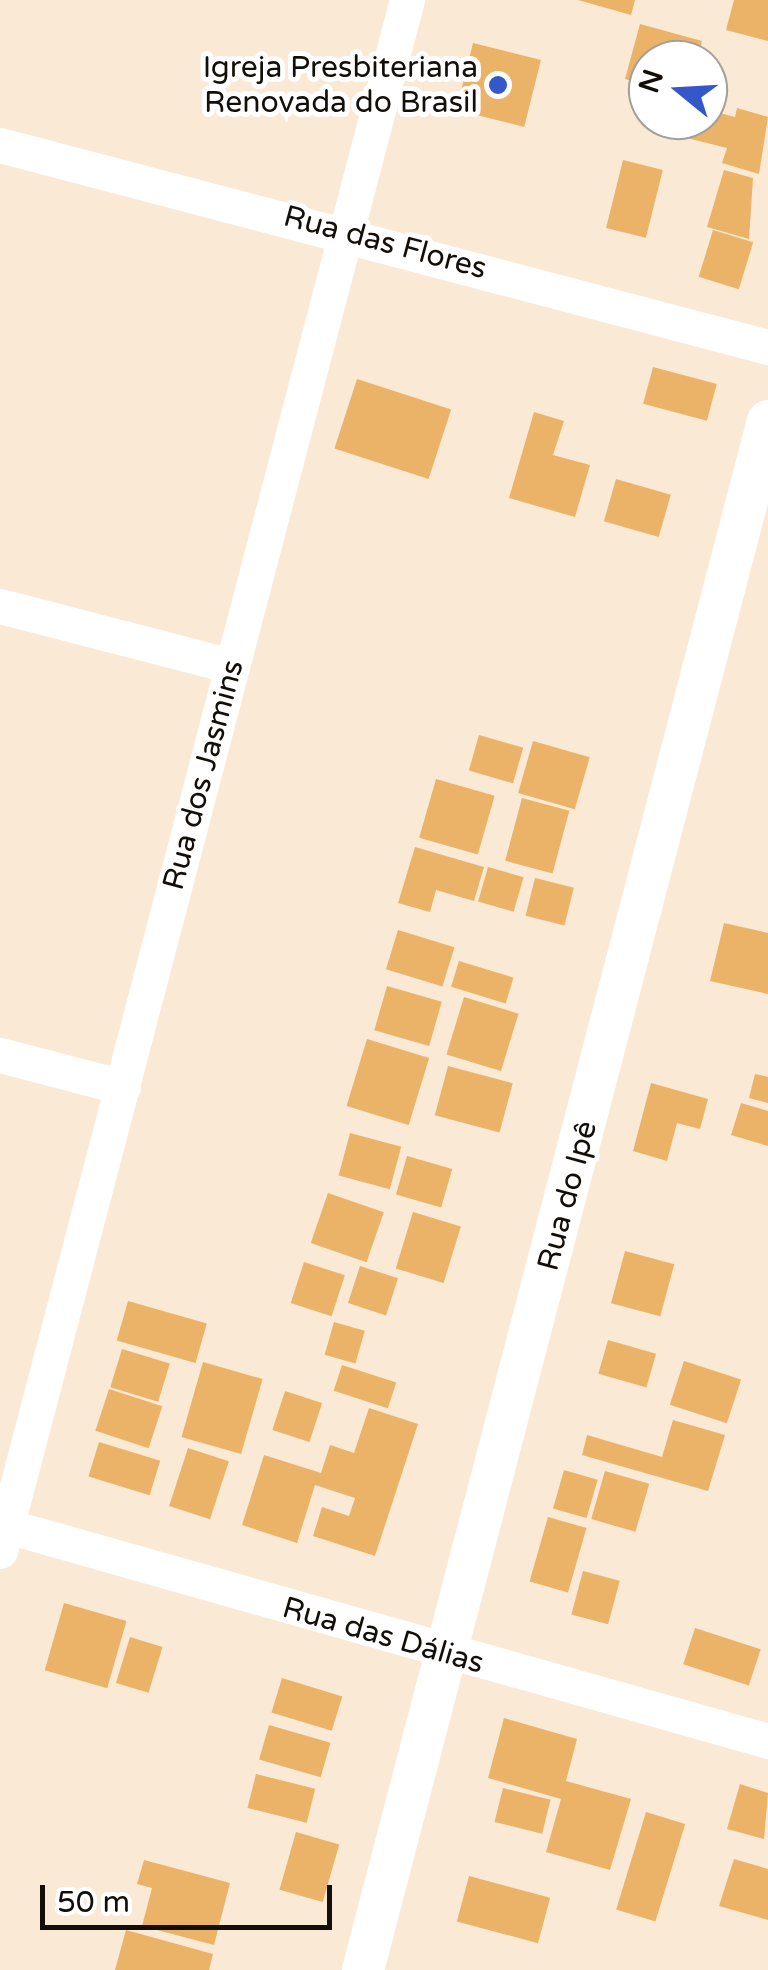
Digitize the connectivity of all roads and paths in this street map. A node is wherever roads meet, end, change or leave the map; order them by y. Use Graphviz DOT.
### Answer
graph roads {
  1 [pos="407,0"];
  2 [pos="0,145"];
  3 [pos="347,231"];
  4 [pos="768,348"];
  5 [pos="768,421"];
  6 [pos="0,606"];
  7 [pos="232,666"];
  8 [pos="0,1055"];
  9 [pos="123,1086"];
  10 [pos="2,1533"];
  11 [pos="446,1655"];
  12 [pos="768,1741"];
  13 [pos="363,1970"];
  1 -- 3 [label="street, Rua dos Jasmins"];
  2 -- 3 [label="street, Rua das Flores"];
  3 -- 4 [label="street, Rua das Flores"];
  3 -- 7 [label="street, Rua dos Jasmins"];
  5 -- 11 [label="street, Rua do Ipê"];
  6 -- 7 [label="street"];
  7 -- 9 [label="street, Rua dos Jasmins"];
  8 -- 9 [label="street"];
  9 -- 10 [label="street, Rua dos Jasmins"];
  10 -- 11 [label="street, Rua das Dálias"];
  11 -- 12 [label="street, Rua das Dálias"];
  11 -- 13 [label="street, Rua do Ipê"];
}
